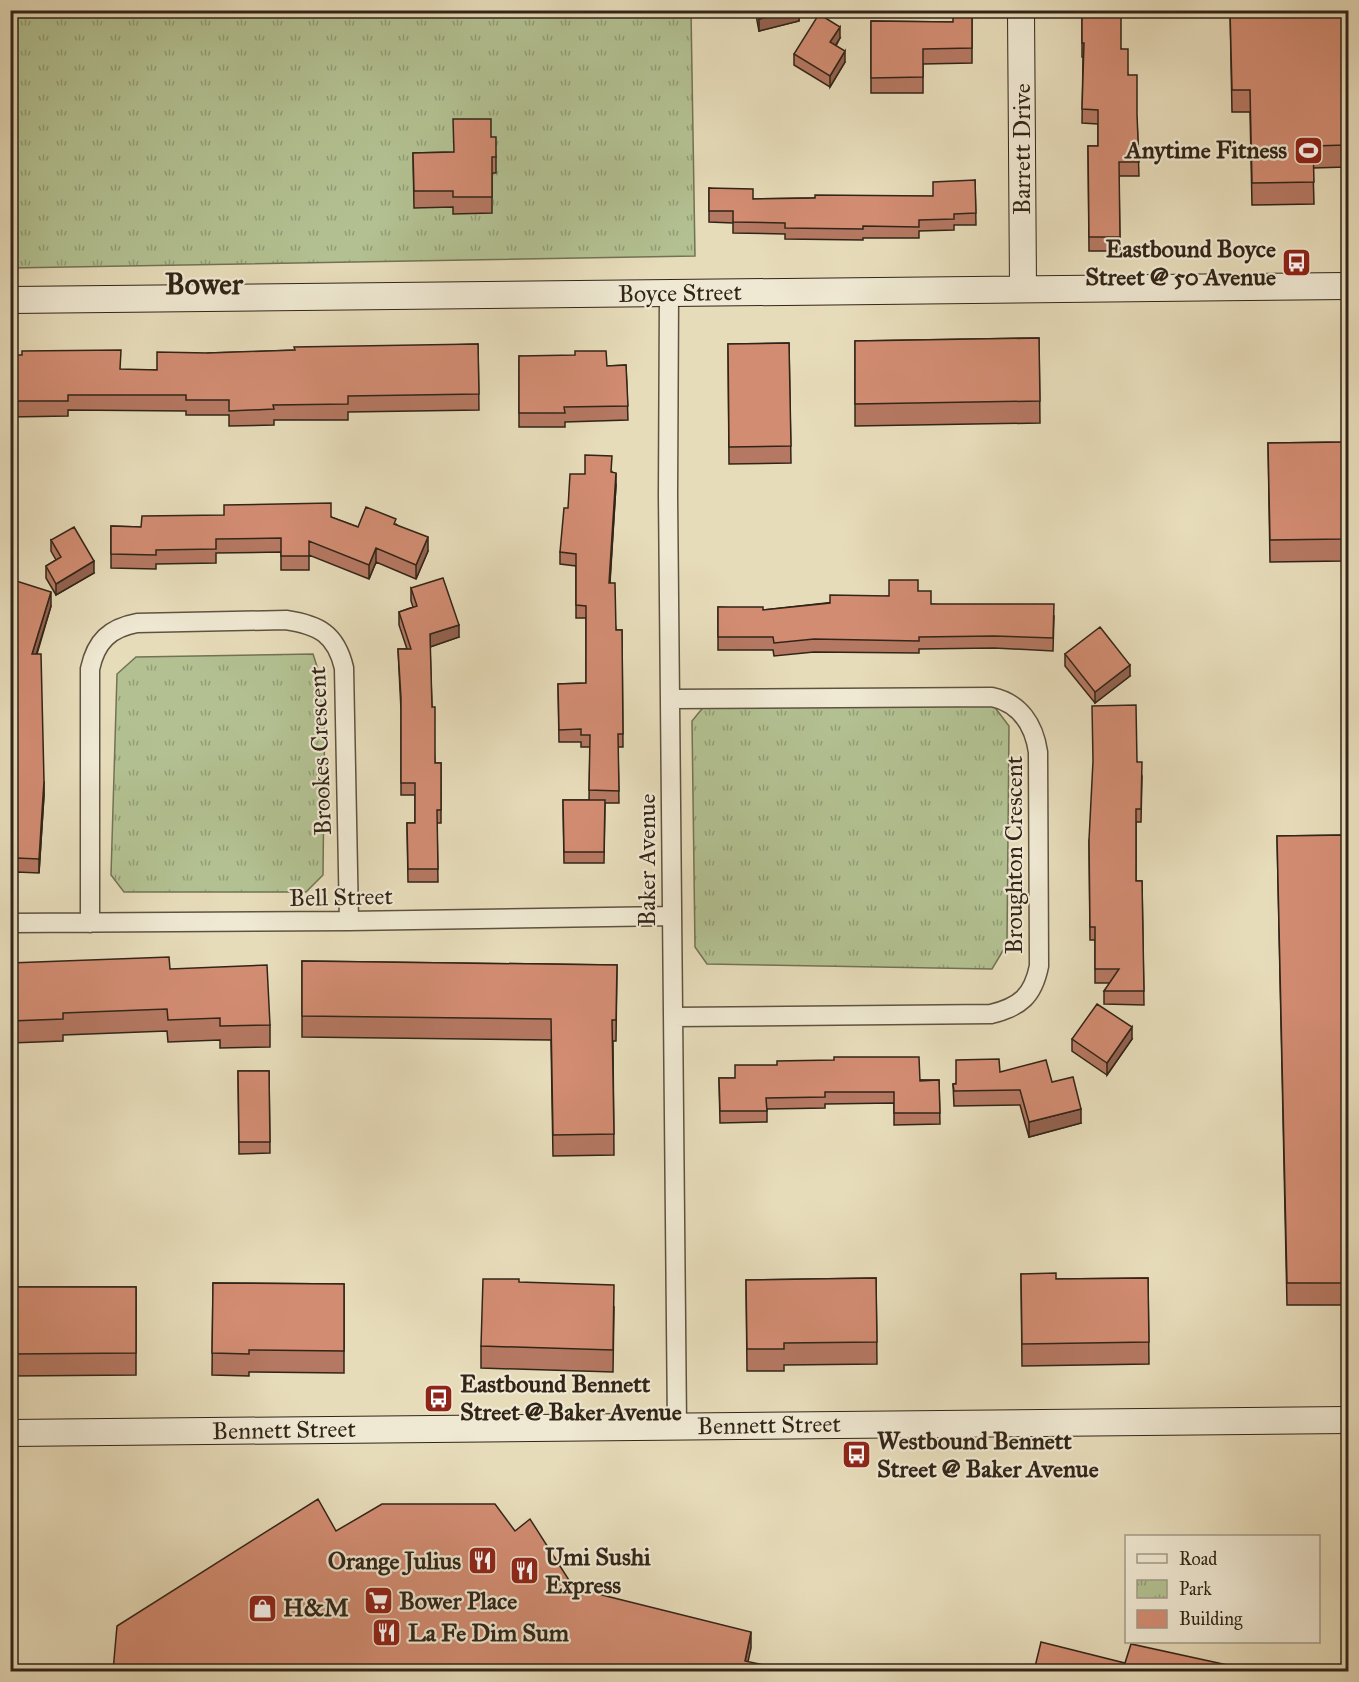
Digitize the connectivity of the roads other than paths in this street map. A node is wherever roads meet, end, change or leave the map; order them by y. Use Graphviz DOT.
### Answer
graph roads {
  1 [pos="1022,10"];
  2 [pos="1348,286"];
  3 [pos="1023,288"];
  4 [pos="669,294"];
  5 [pos="10,300"];
  6 [pos="670,699"];
  7 [pos="672,916"];
  8 [pos="349,921"];
  9 [pos="10,923"];
  10 [pos="90,923"];
  11 [pos="673,1017"];
  12 [pos="1348,1420"];
  13 [pos="677,1426"];
  14 [pos="10,1433"];
  1 -- 3 [label="street, Barrett Drive"];
  2 -- 3 [label="street, Boyce Street"];
  3 -- 4 [label="street, Boyce Street"];
  4 -- 5 [label="street, Boyce Street"];
  4 -- 6 [label="street, Baker Avenue"];
  6 -- 7 [label="street, Baker Avenue"];
  6 -- 11 [label="street, Broughton Crescent"];
  7 -- 8 [label="street, Bell Street"];
  7 -- 11 [label="street, Baker Avenue"];
  8 -- 10 [label="street, Bell Street"];
  8 -- 10 [label="street, Brookes Crescent"];
  9 -- 10 [label="street, Bell Street"];
  11 -- 13 [label="street, Baker Avenue"];
  12 -- 13 [label="street, Bennett Street"];
  13 -- 14 [label="street, Bennett Street"];
}
